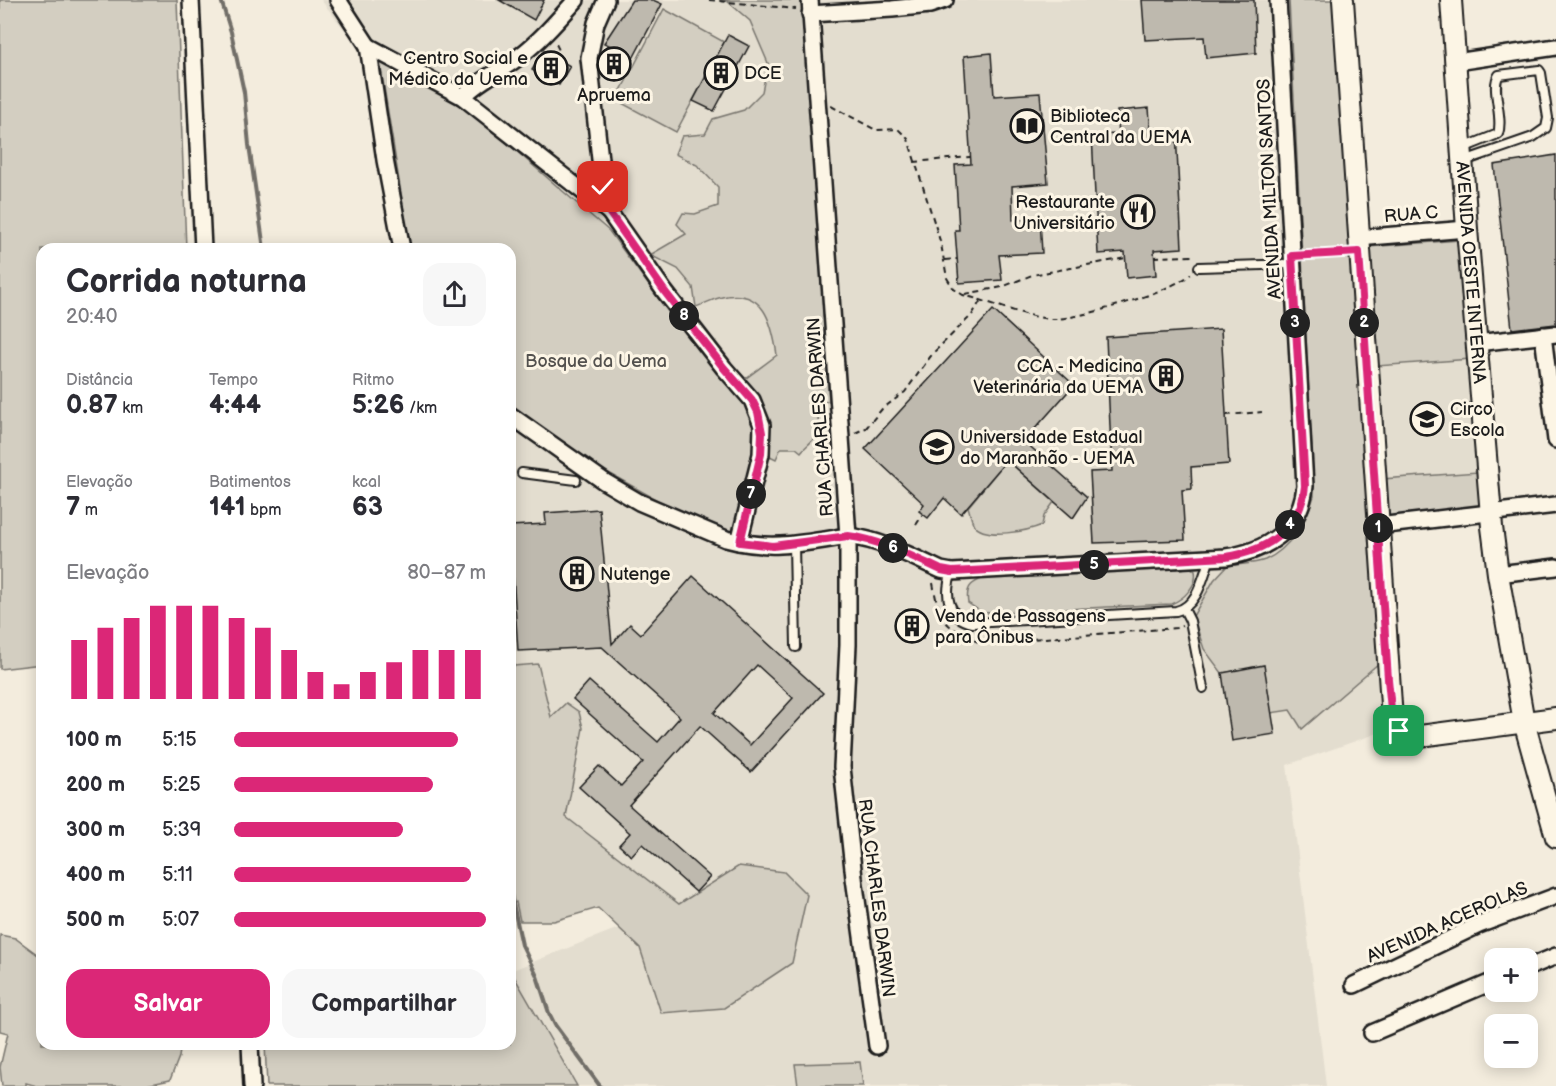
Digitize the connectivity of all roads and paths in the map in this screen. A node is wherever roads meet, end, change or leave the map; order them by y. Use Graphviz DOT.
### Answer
graph roads {
  1 [pos="191,0"];
  2 [pos="576,0"];
  3 [pos="606,0"];
  4 [pos="710,0"];
  5 [pos="945,0"];
  6 [pos="1278,0"];
  7 [pos="1343,0"];
  8 [pos="1451,0"];
  9 [pos="343,2"];
  10 [pos="808,8"];
  11 [pos="368,46"];
  12 [pos="1556,47"];
  13 [pos="1456,62"];
  14 [pos="463,98"];
  15 [pos="828,105"];
  16 [pos="1495,136"];
  17 [pos="1500,147"];
  18 [pos="1462,155"];
  19 [pos="970,158"];
  20 [pos="914,162"];
  21 [pos="609,212"];
  22 [pos="1467,229"];
  23 [pos="203,243"];
  24 [pos="401,243"];
  25 [pos="1359,245"];
  26 [pos="1126,258"];
  27 [pos="957,259"];
  28 [pos="945,260"];
  29 [pos="1292,260"];
  30 [pos="1199,267"];
  31 [pos="962,295"];
  32 [pos="981,300"];
  33 [pos="1549,335"];
  34 [pos="1476,344"];
  35 [pos="1262,412"];
  36 [pos="1226,415"];
  37 [pos="516,419"];
  38 [pos="851,435"];
  39 [pos="1556,440"];
  40 [pos="522,473"];
  41 [pos="576,480"];
  42 [pos="1556,506"];
  43 [pos="923,514"];
  44 [pos="1490,514"];
  45 [pos="916,525"];
  46 [pos="1378,526"];
  47 [pos="848,536"];
  48 [pos="740,542"];
  49 [pos="794,544"];
  50 [pos="1210,558"];
  51 [pos="930,565"];
  52 [pos="1556,567"];
  53 [pos="952,572"];
  54 [pos="1498,574"];
  55 [pos="1184,609"];
  56 [pos="1190,621"];
  57 [pos="796,647"];
  58 [pos="1203,688"];
  59 [pos="1556,718"];
  60 [pos="1524,722"];
  61 [pos="1556,837"];
  62 [pos="1556,896"];
  63 [pos="1556,956"];
  64 [pos="1538,963"];
  65 [pos="1353,985"];
  66 [pos="1484,985"];
  67 [pos="1372,1033"];
  68 [pos="877,1046"];
  69 [pos="250,1050"];
  70 [pos="252,1086"];
  1 -- 23 [label="street"];
  2 -- 14 [label="street"];
  3 -- 21 [label="street"];
  4 -- 10 [label="path"];
  5 -- 10 [label="street"];
  6 -- 29 [label="street, AVENIDA MILTON SANTOS"];
  7 -- 25 [label="street"];
  8 -- 13 [label="street, AVENIDA OESTE INTERNA"];
  9 -- 11 [label="street"];
  10 -- 47 [label="street, RUA CHARLES DARWIN"];
  11 -- 14 [label="street"];
  11 -- 24 [label="street"];
  12 -- 13 [label="street"];
  13 -- 18 [label="street, AVENIDA OESTE INTERNA"];
  14 -- 21 [label="street"];
  15 -- 20 [label="path"];
  16 -- 17 [label="lane"];
  16 -- 17 [label="lane"];
  16 -- 18 [label="lane"];
  17 -- 18 [label="lane"];
  18 -- 22 [label="street, AVENIDA OESTE INTERNA"];
  19 -- 20 [label="path"];
  20 -- 28 [label="path"];
  21 -- 48 [label="street"];
  22 -- 25 [label="street, RUA C"];
  22 -- 34 [label="street, AVENIDA OESTE INTERNA"];
  25 -- 29 [label="path"];
  25 -- 46 [label="street"];
  26 -- 31 [label="path"];
  27 -- 28 [label="path"];
  28 -- 31 [label="path"];
  29 -- 30 [label="lane"];
  29 -- 50 [label="street, AVENIDA MILTON SANTOS"];
  30 -- 32 [label="path"];
  31 -- 32 [label="path"];
  32 -- 38 [label="path"];
  33 -- 34 [label="street"];
  33 -- 39 [label="street"];
  34 -- 44 [label="street, AVENIDA OESTE INTERNA"];
  35 -- 36 [label="path"];
  37 -- 48 [label="street"];
  40 -- 41 [label="lane"];
  42 -- 44 [label="street"];
  43 -- 45 [label="path"];
  44 -- 46 [label="street"];
  44 -- 54 [label="street, AVENIDA OESTE INTERNA"];
  46 -- 60 [label="street"];
  47 -- 49 [label="street"];
  47 -- 51 [label="street, AVENIDA MILTON SANTOS"];
  47 -- 68 [label="street, RUA CHARLES DARWIN"];
  48 -- 49 [label="street"];
  49 -- 57 [label="lane"];
  50 -- 53 [label="street, AVENIDA MILTON SANTOS"];
  50 -- 55 [label="lane"];
  51 -- 53 [label="street, AVENIDA MILTON SANTOS"];
  51 -- 56 [label="path"];
  52 -- 54 [label="street"];
  53 -- 55 [label="lane"];
  54 -- 60 [label="street, AVENIDA OESTE INTERNA"];
  55 -- 56 [label="lane"];
  56 -- 58 [label="lane"];
  59 -- 60 [label="street"];
  60 -- 61 [label="street, AVENIDA OESTE INTERNA"];
  62 -- 65 [label="street, AVENIDA ACEROLAS"];
  63 -- 64 [label="street"];
  66 -- 67 [label="street"];
  69 -- 70 [label="street"];
}
